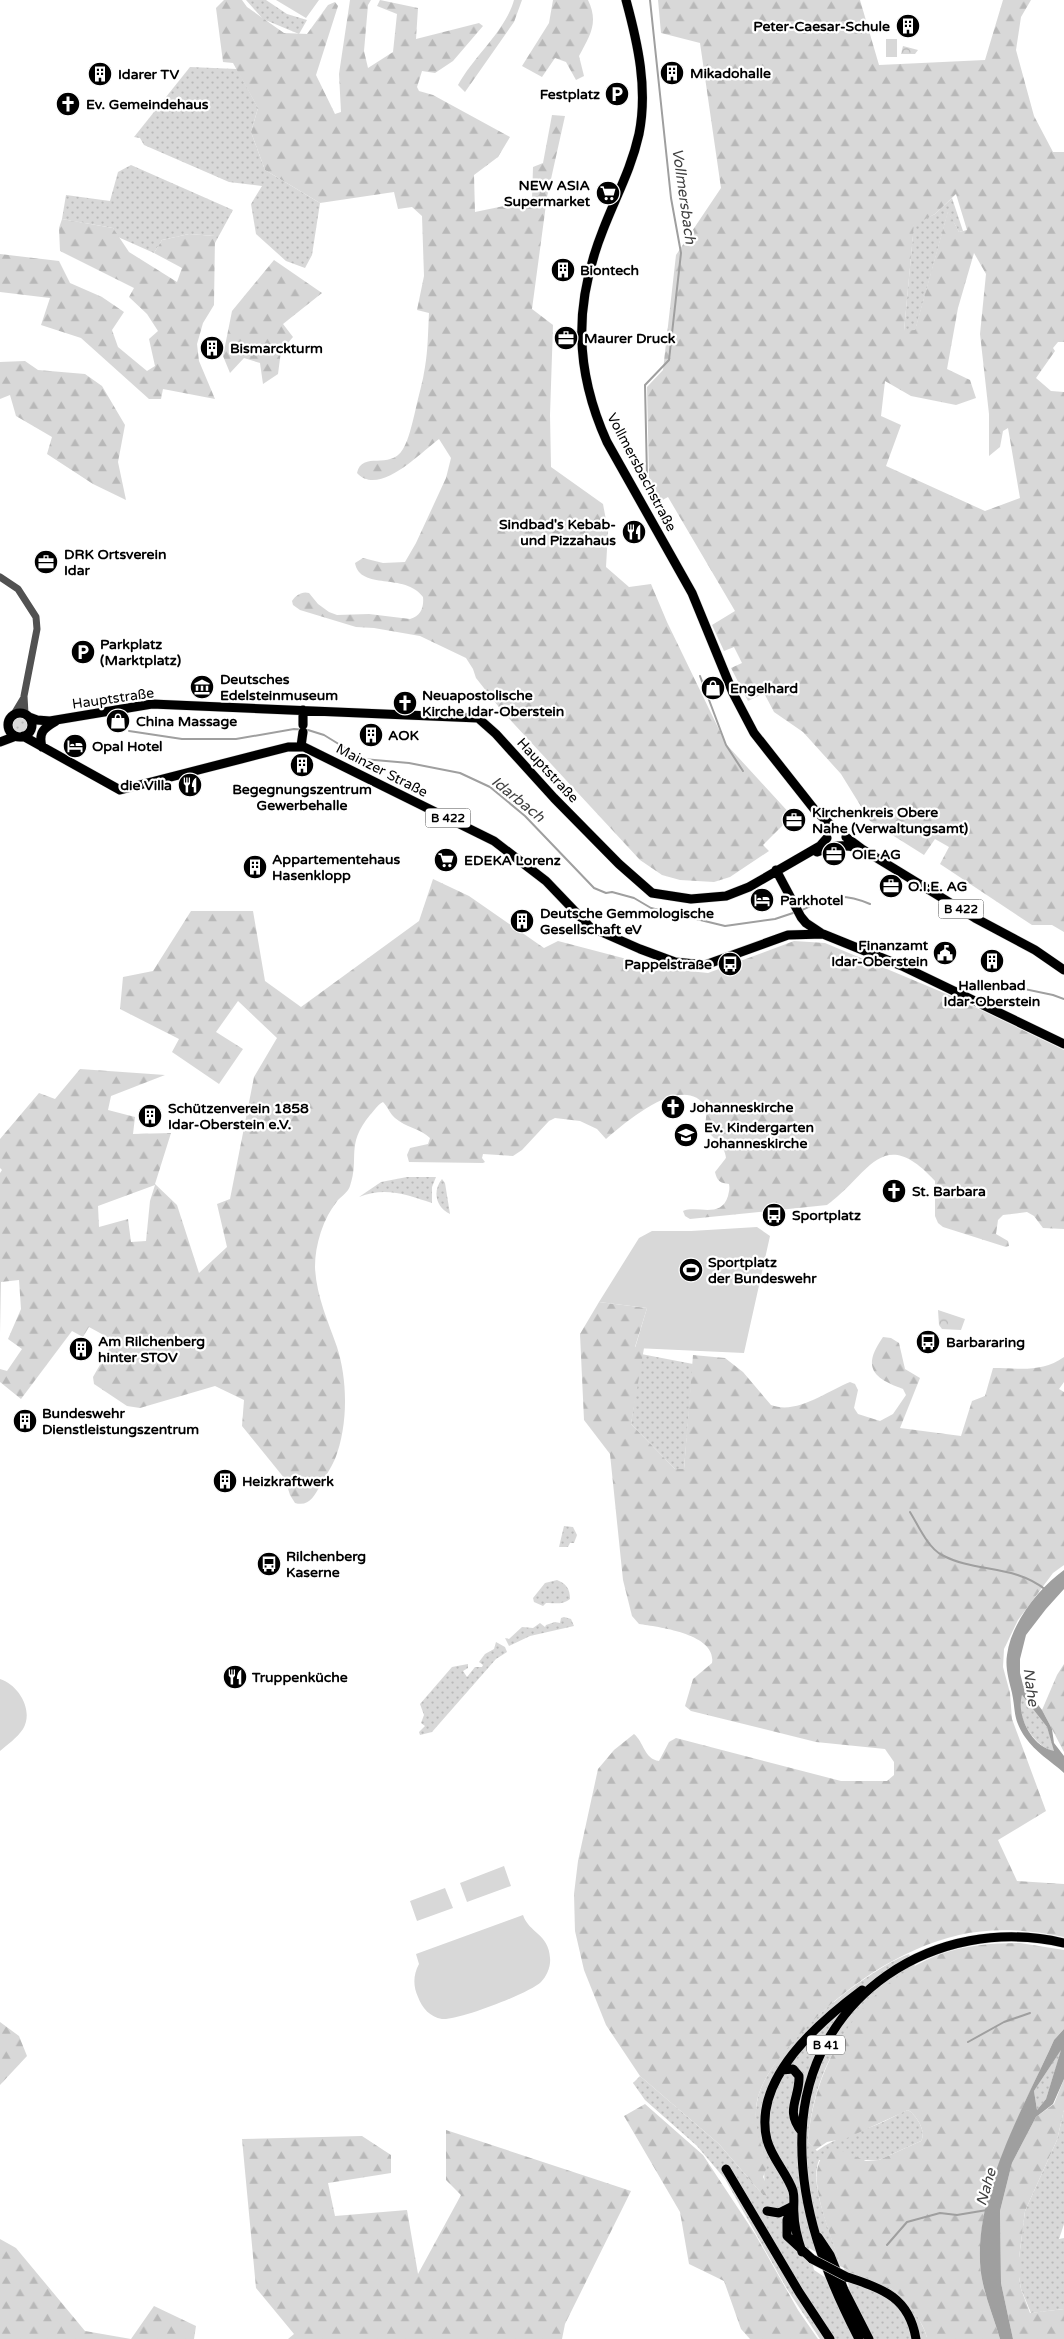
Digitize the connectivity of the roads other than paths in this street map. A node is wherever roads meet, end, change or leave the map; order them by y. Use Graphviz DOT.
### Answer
graph roads {
  1 [pos="626,0"];
  2 [pos="0,577"];
  3 [pos="24,696"];
  4 [pos="303,710"];
  5 [pos="14,714"];
  6 [pos="27,715"];
  7 [pos="61,719"];
  8 [pos="8,726"];
  9 [pos="19,736"];
  10 [pos="0,737"];
  11 [pos="0,742"];
  12 [pos="301,746"];
  13 [pos="42,747"];
  14 [pos="835,838"];
  15 [pos="776,870"];
  16 [pos="806,923"];
  17 [pos="823,934"];
  18 [pos="788,935"];
  19 [pos="1063,969"];
  20 [pos="1064,1044"];
  21 [pos="1064,1943"];
  22 [pos="885,1976"];
  23 [pos="782,2070"];
  24 [pos="802,2132"];
  25 [pos="726,2169"];
  26 [pos="792,2204"];
  27 [pos="767,2211"];
  28 [pos="815,2233"];
  29 [pos="802,2252"];
  30 [pos="910,2318"];
  31 [pos="830,2339"];
  32 [pos="859,2339"];
  33 [pos="869,2339"];
  34 [pos="909,2339"];
  35 [pos="916,2339"];
  1 -- 14 [label="main road, Vollmersbachstraße"];
  2 -- 3 [label="street"];
  3 -- 5 [label="street"];
  3 -- 6 [label="street"];
  4 -- 7 [label="main road, Hauptstraße / B 422"];
  4 -- 12 [label="main road"];
  4 -- 15 [label="main road, Hauptstraße / B 422"];
  5 -- 6 [label="main road, B 422"];
  5 -- 8 [label="main road"];
  6 -- 7 [label="main road, Hauptstraße / B 422"];
  6 -- 9 [label="main road"];
  7 -- 13 [label="main road"];
  8 -- 9 [label="main road"];
  8 -- 10 [label="main road"];
  9 -- 11 [label="main road"];
  9 -- 13 [label="main road"];
  12 -- 13 [label="main road"];
  12 -- 18 [label="main road, Mainzer Straße / B 422"];
  14 -- 15 [label="main road, Hauptstraße / B 422"];
  14 -- 19 [label="main road, Hauptstraße / B 422"];
  15 -- 16 [label="main road, B 422"];
  16 -- 17 [label="main road, B 422"];
  16 -- 18 [label="main road, B 422"];
  17 -- 18 [label="main road, Mainzer Straße / B 422"];
  17 -- 20 [label="main road, Mainzer Straße / B 422"];
  21 -- 22 [label="main road, B 41"];
  22 -- 23 [label="main road"];
  22 -- 24 [label="main road, B 41"];
  23 -- 24 [label="main road"];
  23 -- 26 [label="main road"];
  24 -- 28 [label="main road, B 41"];
  25 -- 31 [label="main road"];
  26 -- 27 [label="main road"];
  26 -- 29 [label="main road"];
  26 -- 29 [label="main road"];
  28 -- 32 [label="main road, B 41"];
  28 -- 33 [label="main road"];
  29 -- 30 [label="main road, bridge"];
  30 -- 34 [label="main road"];
  30 -- 35 [label="main road"];
}
